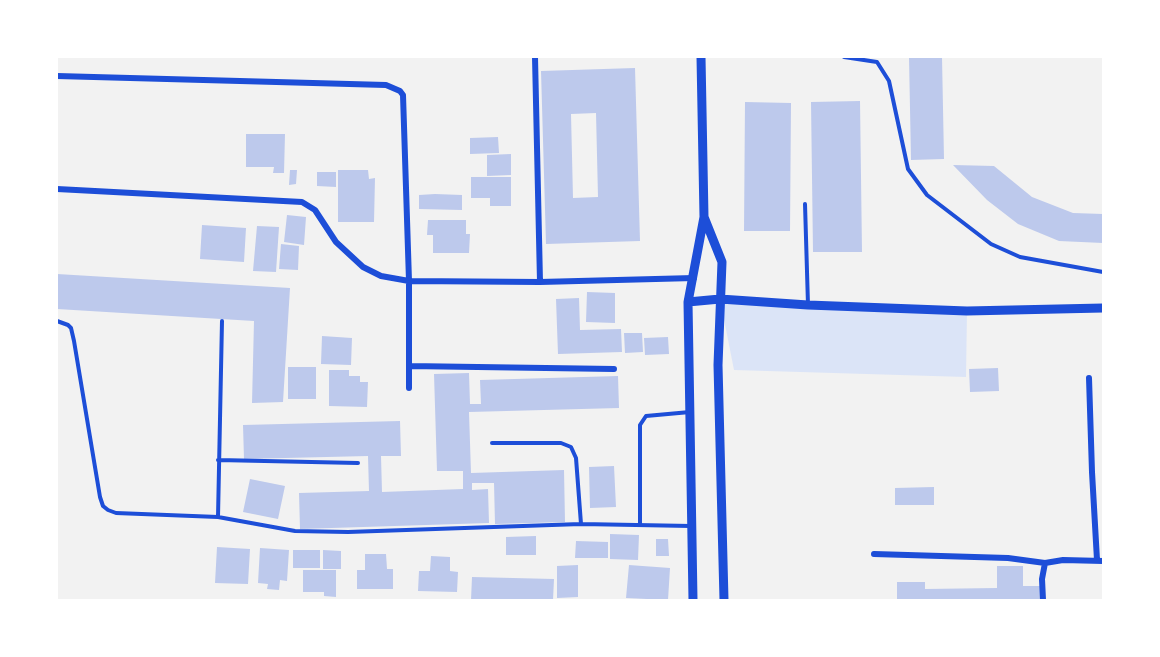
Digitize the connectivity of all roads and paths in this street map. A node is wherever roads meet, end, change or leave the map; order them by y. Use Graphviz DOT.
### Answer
graph roads {
  1 [pos="535,57"];
  2 [pos="701,57"];
  3 [pos="844,57"];
  4 [pos="872,57"];
  5 [pos="877,62"];
  6 [pos="57,76"];
  7 [pos="57,189"];
  8 [pos="805,204"];
  9 [pos="704,218"];
  10 [pos="1103,272"];
  11 [pos="694,278"];
  12 [pos="409,281"];
  13 [pos="540,282"];
  14 [pos="720,298"];
  15 [pos="688,302"];
  16 [pos="808,305"];
  17 [pos="1103,308"];
  18 [pos="57,321"];
  19 [pos="222,321"];
  20 [pos="409,366"];
  21 [pos="614,369"];
  22 [pos="1089,378"];
  23 [pos="409,388"];
  24 [pos="690,411"];
  25 [pos="492,443"];
  26 [pos="218,460"];
  27 [pos="358,463"];
  28 [pos="218,517"];
  29 [pos="581,524"];
  30 [pos="640,524"];
  31 [pos="692,526"];
  32 [pos="874,554"];
  33 [pos="1100,561"];
  34 [pos="1045,563"];
  35 [pos="693,600"];
  36 [pos="724,600"];
  37 [pos="1043,600"];
  1 -- 13 [label="street"];
  2 -- 9 [label="street"];
  3 -- 5 [label="lane"];
  4 -- 5 [label="lane"];
  5 -- 10 [label="lane"];
  6 -- 12 [label="street"];
  7 -- 12 [label="street"];
  8 -- 16 [label="lane"];
  9 -- 11 [label="street"];
  9 -- 14 [label="street"];
  11 -- 13 [label="street"];
  11 -- 15 [label="street"];
  12 -- 13 [label="street"];
  12 -- 20 [label="street"];
  14 -- 15 [label="street"];
  14 -- 16 [label="street"];
  14 -- 36 [label="street"];
  15 -- 24 [label="street"];
  16 -- 17 [label="street"];
  18 -- 28 [label="lane"];
  19 -- 26 [label="lane"];
  20 -- 21 [label="street"];
  20 -- 23 [label="street"];
  22 -- 33 [label="street"];
  24 -- 30 [label="lane"];
  24 -- 31 [label="street"];
  25 -- 29 [label="lane"];
  26 -- 27 [label="lane"];
  26 -- 28 [label="lane"];
  28 -- 29 [label="lane"];
  29 -- 30 [label="lane"];
  30 -- 31 [label="lane"];
  31 -- 35 [label="street"];
  32 -- 34 [label="street"];
  33 -- 34 [label="street"];
  34 -- 37 [label="street"];
}
